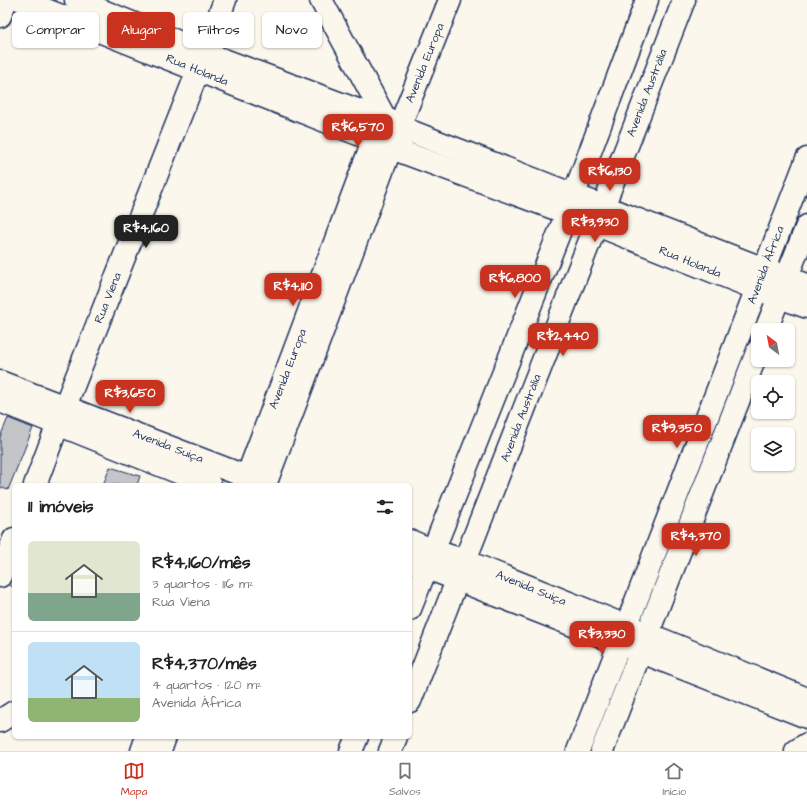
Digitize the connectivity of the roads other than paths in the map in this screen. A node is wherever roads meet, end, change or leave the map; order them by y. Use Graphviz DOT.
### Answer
graph roads {
  1 [pos="6,0"];
  2 [pos="21,0"];
  3 [pos="76,0"];
  4 [pos="225,0"];
  5 [pos="321,0"];
  6 [pos="434,0"];
  7 [pos="450,0"];
  8 [pos="647,0"];
  9 [pos="684,0"];
  10 [pos="0,16"];
  11 [pos="202,62"];
  12 [pos="392,123"];
  13 [pos="383,145"];
  14 [pos="807,159"];
  15 [pos="570,205"];
  16 [pos="599,216"];
  17 [pos="807,226"];
  18 [pos="760,279"];
  19 [pos="807,285"];
  20 [pos="783,287"];
  21 [pos="532,303"];
  22 [pos="807,307"];
  23 [pos="562,312"];
  24 [pos="769,323"];
  25 [pos="751,367"];
  26 [pos="0,382"];
  27 [pos="0,401"];
  28 [pos="62,415"];
  29 [pos="36,483"];
  30 [pos="206,483"];
  31 [pos="258,483"];
  32 [pos="668,519"];
  33 [pos="690,526"];
  34 [pos="12,544"];
  35 [pos="412,544"];
  36 [pos="424,559"];
  37 [pos="461,570"];
  38 [pos="0,576"];
  39 [pos="412,601"];
  40 [pos="623,635"];
  41 [pos="644,642"];
  42 [pos="412,696"];
  43 [pos="807,699"];
  44 [pos="12,713"];
  45 [pos="807,717"];
  46 [pos="0,721"];
  47 [pos="146,739"];
  48 [pos="164,739"];
  49 [pos="356,739"];
  50 [pos="395,739"];
  51 [pos="807,744"];
  52 [pos="142,751"];
  53 [pos="160,751"];
  54 [pos="351,751"];
  55 [pos="390,751"];
  56 [pos="578,751"];
  57 [pos="602,751"];
  58 [pos="796,751"];
  1 -- 10 [label="street"];
  2 -- 11 [label="street, Rua Holanda"];
  3 -- 11 [label="street, Rua Holanda"];
  4 -- 11 [label="street, Rua Viena"];
  5 -- 12 [label="street"];
  6 -- 12 [label="street, Avenida Europa"];
  7 -- 12 [label="street, Avenida Europa"];
  8 -- 15 [label="street"];
  9 -- 16 [label="street, Avenida Austrália"];
  11 -- 12 [label="street, Rua Holanda"];
  11 -- 13 [label="street, Rua Holanda"];
  11 -- 28 [label="street, Rua Viena"];
  12 -- 13 [label="street, Avenida Europa"];
  12 -- 15 [label="street, Rua Holanda"];
  13 -- 15 [label="street, Rua Holanda"];
  13 -- 31 [label="street, Avenida Europa"];
  14 -- 18 [label="street, Avenida África"];
  15 -- 16 [label="street, Rua Holanda"];
  15 -- 21 [label="street"];
  16 -- 18 [label="street, Rua Holanda"];
  16 -- 23 [label="street, Avenida Austrália"];
  17 -- 20 [label="street, Avenida África"];
  18 -- 20 [label="street, Rua Holanda"];
  18 -- 32 [label="street, Avenida África"];
  19 -- 20 [label="street, Rua Holanda"];
  20 -- 22 [label="street, Rua Holanda"];
  20 -- 24 [label="street, Avenida África"];
  21 -- 23 [label="street"];
  21 -- 36 [label="street"];
  23 -- 37 [label="street, Avenida Austrália"];
  25 -- 33 [label="street"];
  26 -- 28 [label="street, Avenida Suiça"];
  27 -- 28 [label="street, Avenida Suiça"];
  28 -- 29 [label="street, Rua Viena"];
  28 -- 30 [label="street, Avenida Suiça"];
  28 -- 31 [label="street, Avenida Suiça"];
  32 -- 33 [label="street"];
  32 -- 40 [label="street, Avenida África"];
  33 -- 41 [label="street"];
  34 -- 38 [label="street"];
  35 -- 36 [label="street, Avenida Suiça"];
  36 -- 37 [label="street, Avenida Suiça"];
  36 -- 39 [label="street"];
  37 -- 40 [label="street, Avenida Suiça"];
  37 -- 42 [label="street, Avenida Austrália"];
  40 -- 41 [label="street, Avenida Suiça"];
  40 -- 56 [label="street, Avenida África"];
  41 -- 43 [label="street, Avenida Suiça"];
  41 -- 45 [label="street, Avenida Suiça"];
  41 -- 57 [label="street"];
  44 -- 46 [label="street"];
  47 -- 52 [label="street"];
  48 -- 53 [label="street"];
  49 -- 54 [label="street"];
  50 -- 55 [label="street"];
  51 -- 58 [label="street"];
}
